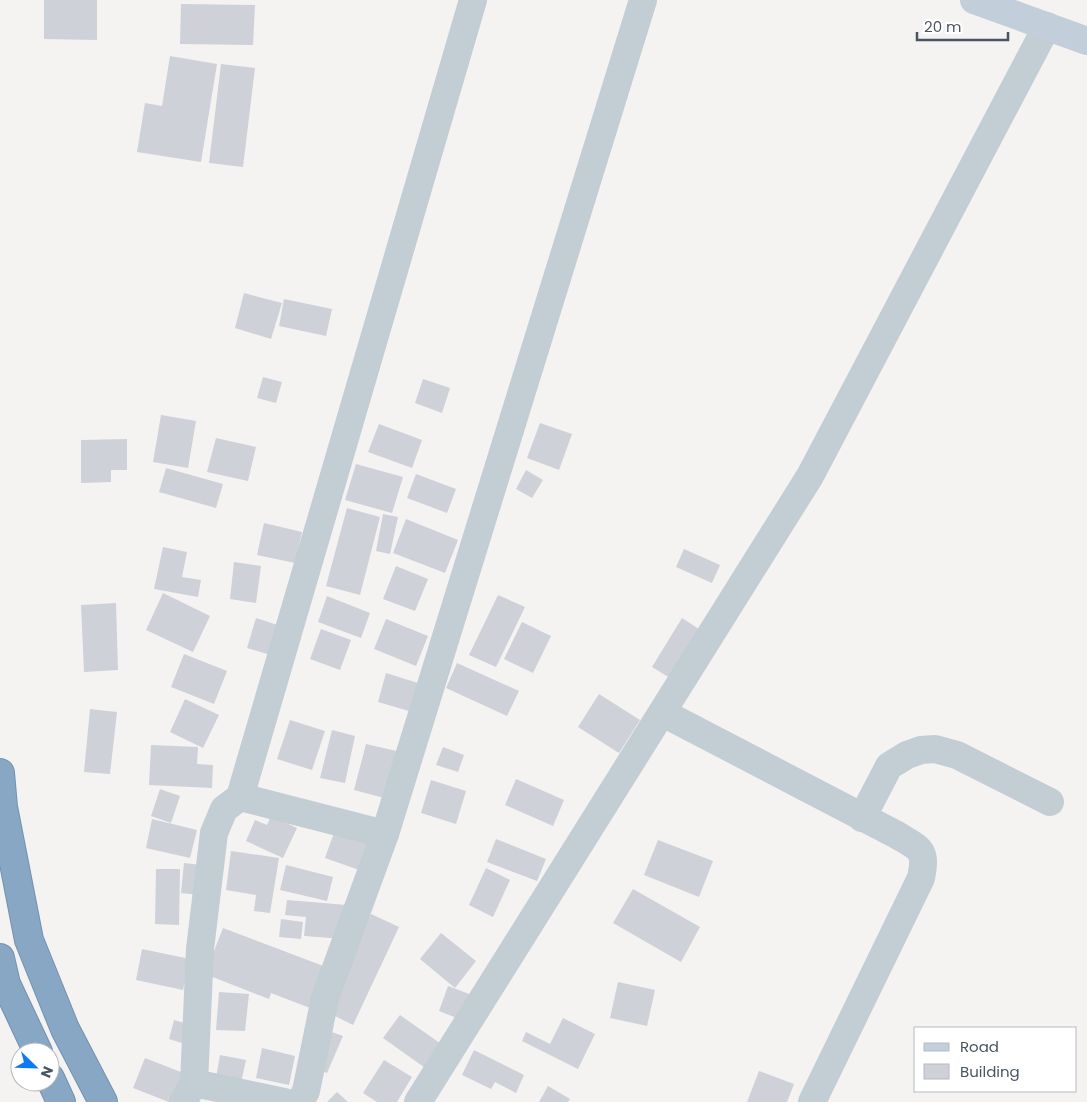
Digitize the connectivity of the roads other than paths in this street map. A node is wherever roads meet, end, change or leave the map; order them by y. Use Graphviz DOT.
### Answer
graph roads {
  1 [pos="473,0"];
  2 [pos="643,0"];
  3 [pos="984,2"];
  4 [pos="1047,26"];
  5 [pos="1087,40"];
  6 [pos="663,713"];
  7 [pos="0,773"];
  8 [pos="240,798"];
  9 [pos="1050,802"];
  10 [pos="862,818"];
  11 [pos="384,834"];
  12 [pos="0,958"];
  13 [pos="33,1042"];
  14 [pos="188,1093"];
  15 [pos="103,1102"];
  16 [pos="284,1102"];
  17 [pos="300,1102"];
  18 [pos="418,1102"];
  19 [pos="812,1102"];
  1 -- 8 [label="street"];
  2 -- 11 [label="street"];
  3 -- 4 [label="street"];
  4 -- 5 [label="street"];
  4 -- 6 [label="street"];
  6 -- 10 [label="street"];
  6 -- 18 [label="street"];
  7 -- 15 [label="highway"];
  8 -- 11 [label="street"];
  8 -- 14 [label="street"];
  9 -- 10 [label="street"];
  10 -- 19 [label="street"];
  11 -- 17 [label="street"];
  12 -- 13 [label="highway"];
  14 -- 16 [label="street"];
}
